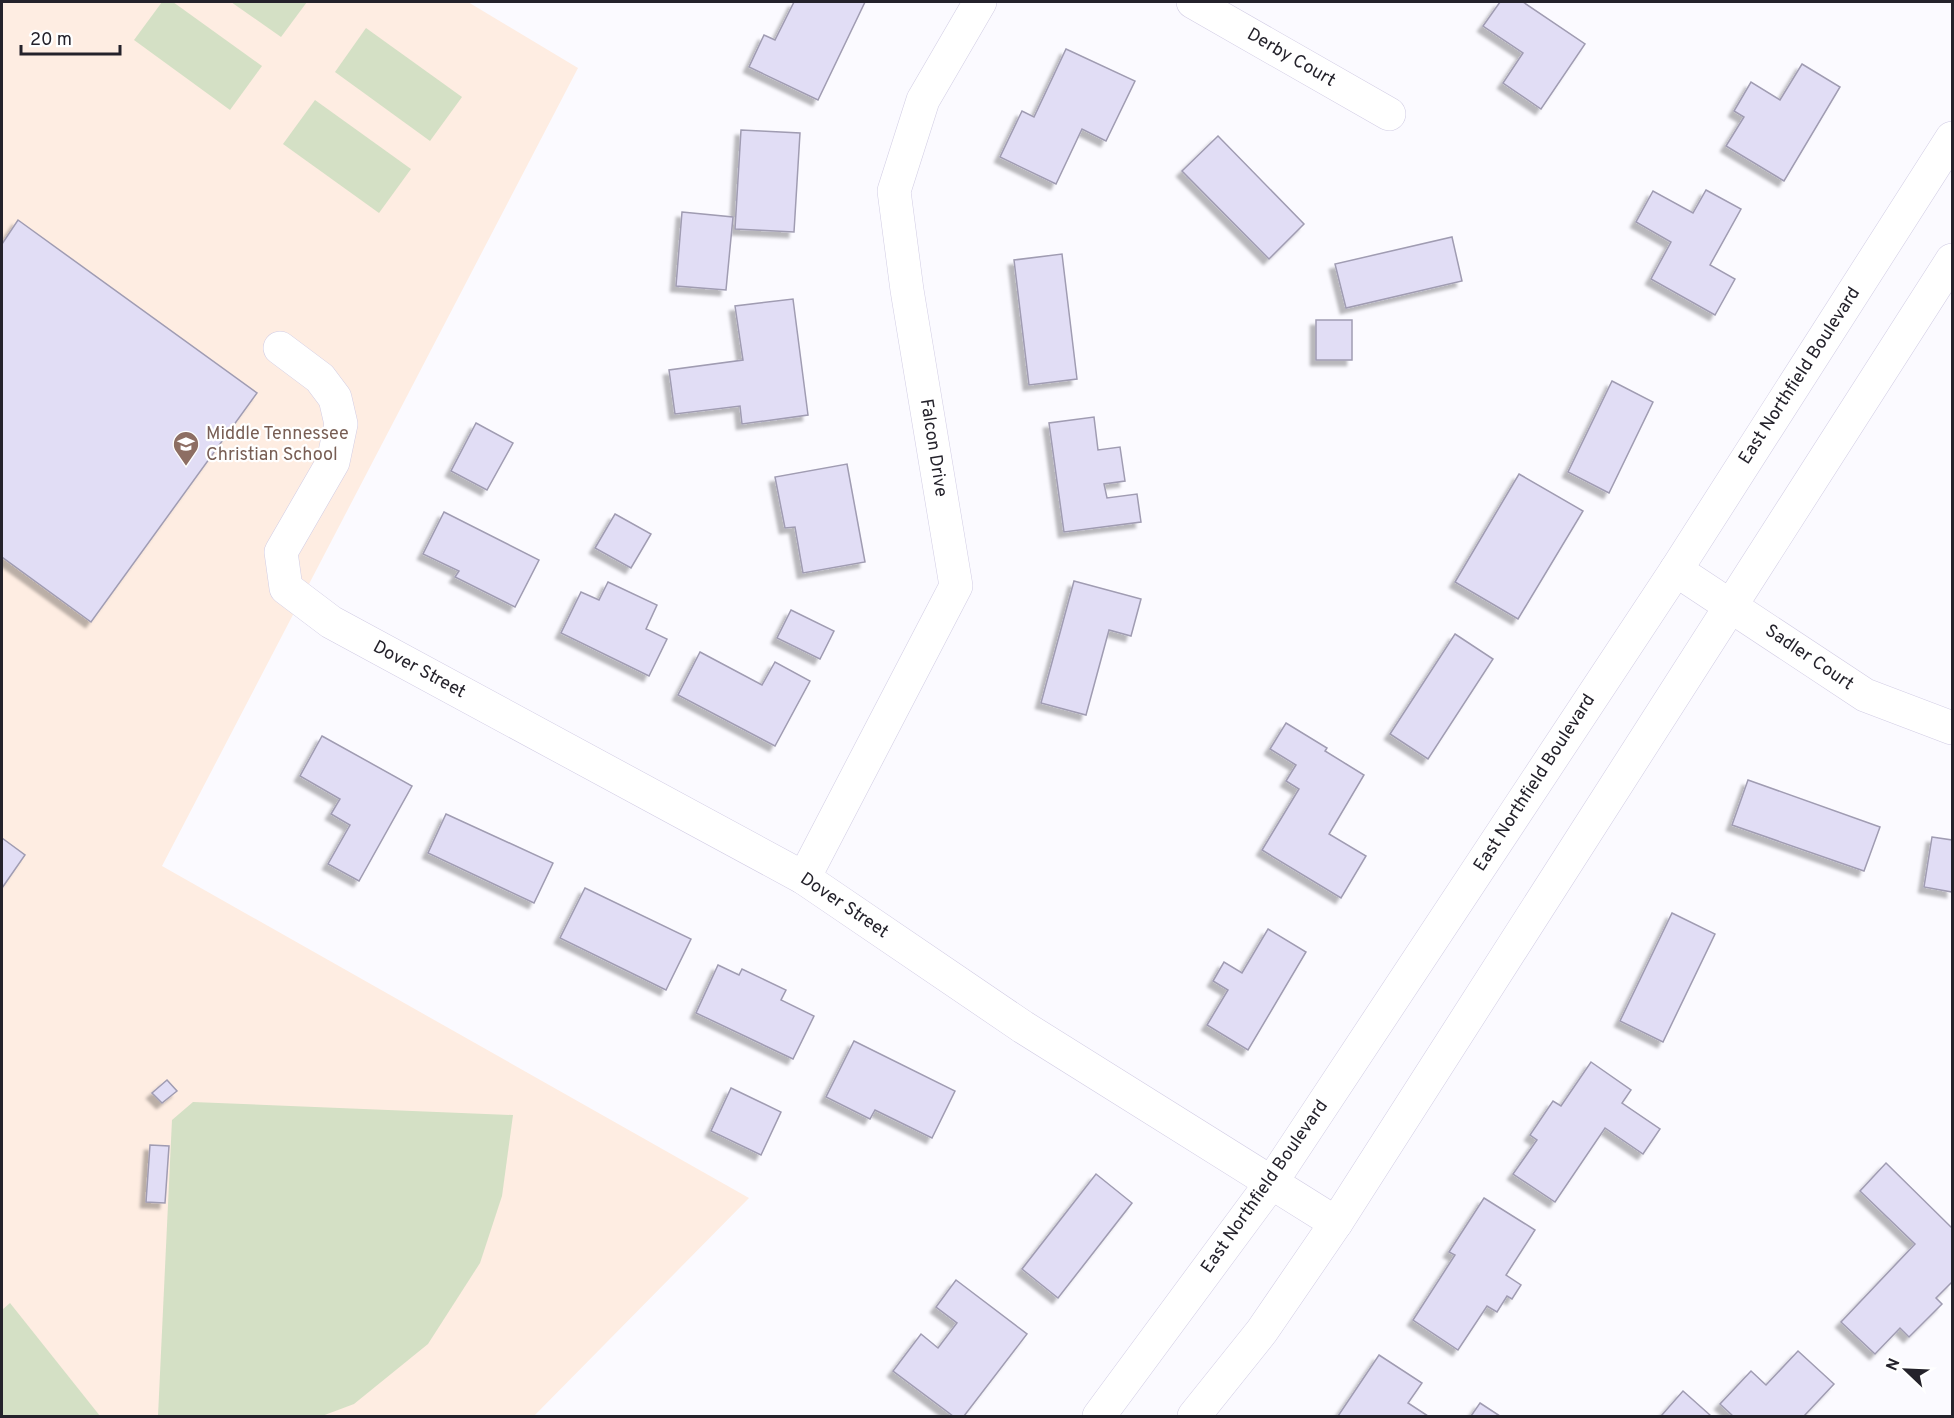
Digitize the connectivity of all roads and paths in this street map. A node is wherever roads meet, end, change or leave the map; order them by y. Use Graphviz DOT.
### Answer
graph roads {
  1 [pos="980,2"];
  2 [pos="1193,2"];
  3 [pos="1389,114"];
  4 [pos="1953,138"];
  5 [pos="1953,260"];
  6 [pos="280,348"];
  7 [pos="1676,570"];
  8 [pos="1731,606"];
  9 [pos="1953,728"];
  10 [pos="804,878"];
  11 [pos="1271,1183"];
  12 [pos="1336,1223"];
  13 [pos="1099,1416"];
  14 [pos="1194,1416"];
  1 -- 10 [label="main road, Falcon Drive"];
  2 -- 3 [label="main road, Derby Court"];
  4 -- 7 [label="main road, East Northfield Boulevard"];
  5 -- 8 [label="main road"];
  6 -- 10 [label="main road, Dover Street"];
  7 -- 8 [label="main road, Sadler Court"];
  7 -- 11 [label="main road, East Northfield Boulevard"];
  8 -- 9 [label="main road, Sadler Court"];
  8 -- 12 [label="main road"];
  10 -- 11 [label="main road, Dover Street"];
  11 -- 12 [label="main road, Dover Street"];
  11 -- 13 [label="main road, East Northfield Boulevard"];
  12 -- 14 [label="main road"];
}
